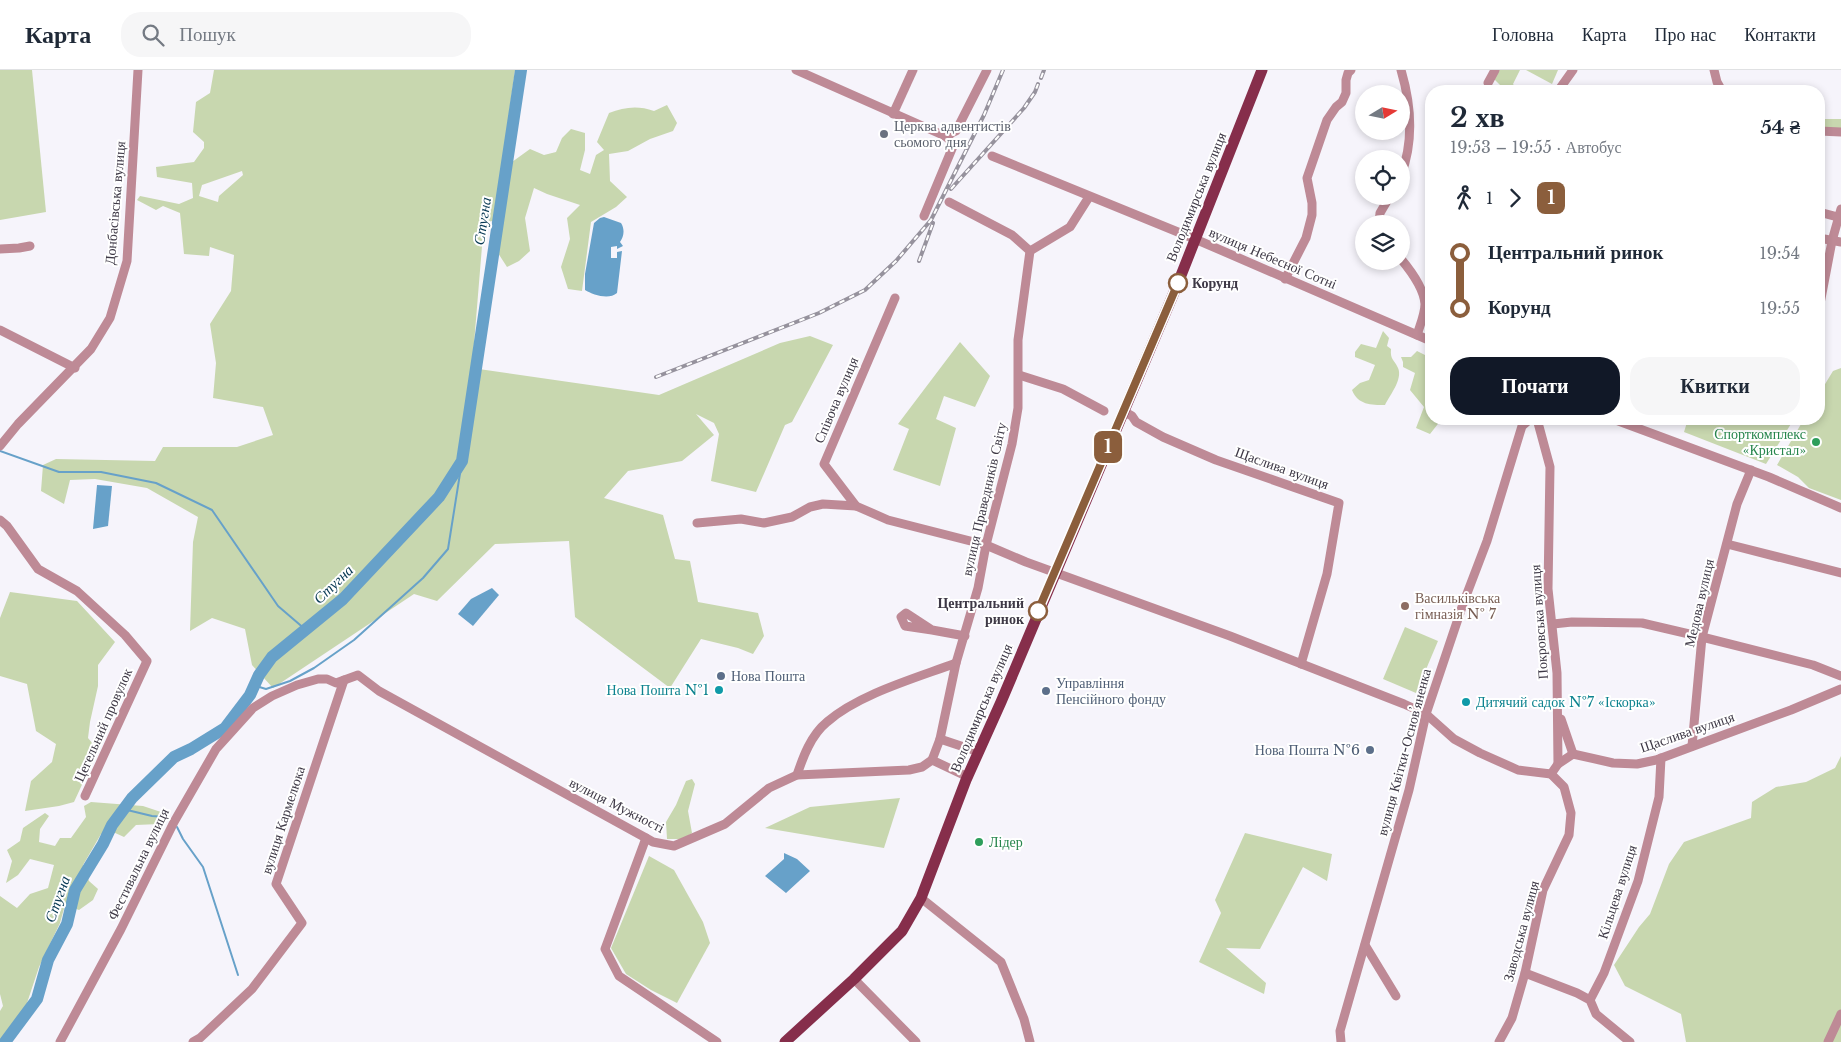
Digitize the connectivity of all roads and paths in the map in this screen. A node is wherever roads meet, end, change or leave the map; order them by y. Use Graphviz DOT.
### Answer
graph roads {
  1 [pos="138,70"];
  2 [pos="796,70"];
  3 [pos="914,70"];
  4 [pos="987,70"];
  5 [pos="1262,70"];
  6 [pos="1351,70"];
  7 [pos="1402,70"];
  8 [pos="1495,70"];
  9 [pos="1572,70"];
  10 [pos="1714,70"];
  11 [pos="1488,83"];
  12 [pos="1562,85"];
  13 [pos="1719,85"];
  14 [pos="893,114"];
  15 [pos="1825,131"];
  16 [pos="1841,132"];
  17 [pos="945,136"];
  18 [pos="1407,150"];
  19 [pos="992,156"];
  20 [pos="1089,197"];
  21 [pos="950,202"];
  22 [pos="1825,213"];
  23 [pos="1840,215"];
  24 [pos="924,216"];
  25 [pos="1195,239"];
  26 [pos="1837,241"];
  27 [pos="30,246"];
  28 [pos="0,248"];
  29 [pos="1030,251"];
  30 [pos="1409,270"];
  31 [pos="1285,279"];
  32 [pos="1825,286"];
  33 [pos="895,298"];
  34 [pos="0,330"];
  35 [pos="1418,335"];
  36 [pos="1425,338"];
  37 [pos="75,368"];
  38 [pos="1019,375"];
  39 [pos="1104,411"];
  40 [pos="1123,411"];
  41 [pos="1521,425"];
  42 [pos="1539,425"];
  43 [pos="1629,425"];
  44 [pos="0,446"];
  45 [pos="1751,470"];
  46 [pos="856,506"];
  47 [pos="1841,508"];
  48 [pos="0,520"];
  49 [pos="697,523"];
  50 [pos="1727,544"];
  51 [pos="986,545"];
  52 [pos="1056,573"];
  53 [pos="1841,574"];
  54 [pos="1553,624"];
  55 [pos="932,630"];
  56 [pos="966,636"];
  57 [pos="1702,636"];
  58 [pos="956,663"];
  59 [pos="1301,664"];
  60 [pos="1841,676"];
  61 [pos="344,680"];
  62 [pos="1841,689"];
  63 [pos="1558,711"];
  64 [pos="1426,714"];
  65 [pos="940,739"];
  66 [pos="1692,746"];
  67 [pos="979,752"];
  68 [pos="1573,754"];
  69 [pos="1661,758"];
  70 [pos="932,760"];
  71 [pos="1558,764"];
  72 [pos="1551,774"];
  73 [pos="797,775"];
  74 [pos="968,777"];
  75 [pos="85,796"];
  76 [pos="646,838"];
  77 [pos="921,898"];
  78 [pos="1365,945"];
  79 [pos="1525,973"];
  80 [pos="854,980"];
  81 [pos="1396,996"];
  82 [pos="1590,1000"];
  83 [pos="1841,1014"];
  84 [pos="197,1041"];
  85 [pos="60,1042"];
  86 [pos="717,1042"];
  87 [pos="785,1042"];
  88 [pos="916,1042"];
  89 [pos="1030,1042"];
  90 [pos="1341,1042"];
  91 [pos="1499,1042"];
  92 [pos="1630,1042"];
  93 [pos="1828,1042"];
  1 -- 37 [label="street, Донбасівська вулиця"];
  2 -- 14 [label="street"];
  3 -- 14 [label="street"];
  4 -- 17 [label="street"];
  5 -- 25 [label="main road, Володимирська вулиця"];
  6 -- 31 [label="street"];
  7 -- 18 [label="street"];
  8 -- 11 [label="street"];
  9 -- 12 [label="street"];
  10 -- 13 [label="street"];
  14 -- 17 [label="street"];
  15 -- 16 [label="street"];
  17 -- 24 [label="street"];
  19 -- 20 [label="street, вулиця Небесної Сотні"];
  20 -- 25 [label="street, вулиця Небесної Сотні"];
  20 -- 29 [label="street"];
  21 -- 29 [label="street"];
  22 -- 23 [label="street"];
  23 -- 26 [label="street"];
  25 -- 31 [label="street, вулиця Небесної Сотні"];
  25 -- 40 [label="main road, Володимирська вулиця"];
  26 -- 32 [label="street"];
  27 -- 28 [label="street"];
  29 -- 38 [label="street, вулиця Праведників Світу"];
  30 -- 35 [label="street"];
  31 -- 35 [label="street, вулиця Небесної Сотні"];
  33 -- 46 [label="street, Співоча вулиця"];
  34 -- 37 [label="street"];
  35 -- 36 [label="street, вулиця Небесної Сотні"];
  37 -- 44 [label="street, Донбасівська вулиця"];
  38 -- 39 [label="street"];
  38 -- 51 [label="street, вулиця Праведників Світу"];
  40 -- 52 [label="main road, Володимирська вулиця"];
  40 -- 59 [label="street, Щаслива вулиця"];
  41 -- 64 [label="street, вулиця Квітки-Основʼяненка"];
  42 -- 54 [label="street, Покровська вулиця"];
  43 -- 45 [label="street"];
  45 -- 47 [label="street"];
  45 -- 50 [label="street, Медова вулиця"];
  46 -- 49 [label="street"];
  46 -- 51 [label="street, Співоча вулиця"];
  48 -- 75 [label="street, Цегельний провулок"];
  50 -- 53 [label="street"];
  50 -- 57 [label="street, Медова вулиця"];
  51 -- 52 [label="street, Співоча вулиця"];
  51 -- 56 [label="street, вулиця Праведників Світу"];
  52 -- 59 [label="street"];
  52 -- 67 [label="main road, Володимирська вулиця"];
  54 -- 57 [label="street"];
  54 -- 63 [label="street, Покровська вулиця"];
  55 -- 56 [label="street"];
  56 -- 58 [label="street, вулиця Праведників Світу"];
  57 -- 60 [label="street"];
  57 -- 66 [label="street, Медова вулиця"];
  58 -- 65 [label="street, вулиця Праведників Світу"];
  58 -- 73 [label="street"];
  59 -- 64 [label="street"];
  61 -- 76 [label="street, вулиця Мужності"];
  61 -- 84 [label="street, вулиця Кармелюка"];
  61 -- 85 [label="street, Фестивальна вулиця"];
  62 -- 66 [label="street, Щаслива вулиця"];
  63 -- 68 [label="street"];
  63 -- 71 [label="street, Покровська вулиця"];
  64 -- 72 [label="street"];
  64 -- 78 [label="street, вулиця Квітки-Основʼяненка"];
  65 -- 67 [label="street"];
  65 -- 70 [label="street, вулиця Праведників Світу"];
  66 -- 69 [label="street, Щаслива вулиця"];
  67 -- 74 [label="main road, Володимирська вулиця"];
  68 -- 69 [label="street, Щаслива вулиця"];
  68 -- 71 [label="street"];
  69 -- 82 [label="street, Кільцева вулиця"];
  70 -- 73 [label="street, вулиця Мужності"];
  70 -- 74 [label="street"];
  71 -- 72 [label="street"];
  72 -- 79 [label="street, Заводська вулиця"];
  73 -- 76 [label="street, вулиця Мужності"];
  74 -- 77 [label="main road, Володимирська вулиця"];
  76 -- 86 [label="street"];
  77 -- 80 [label="main road, Володимирська вулиця"];
  77 -- 89 [label="street"];
  78 -- 81 [label="street"];
  78 -- 90 [label="street, вулиця Квітки-Основʼяненка"];
  79 -- 82 [label="street"];
  79 -- 91 [label="street, Заводська вулиця"];
  80 -- 87 [label="main road, Володимирська вулиця"];
  80 -- 88 [label="street"];
  82 -- 92 [label="street"];
  83 -- 93 [label="street"];
}
